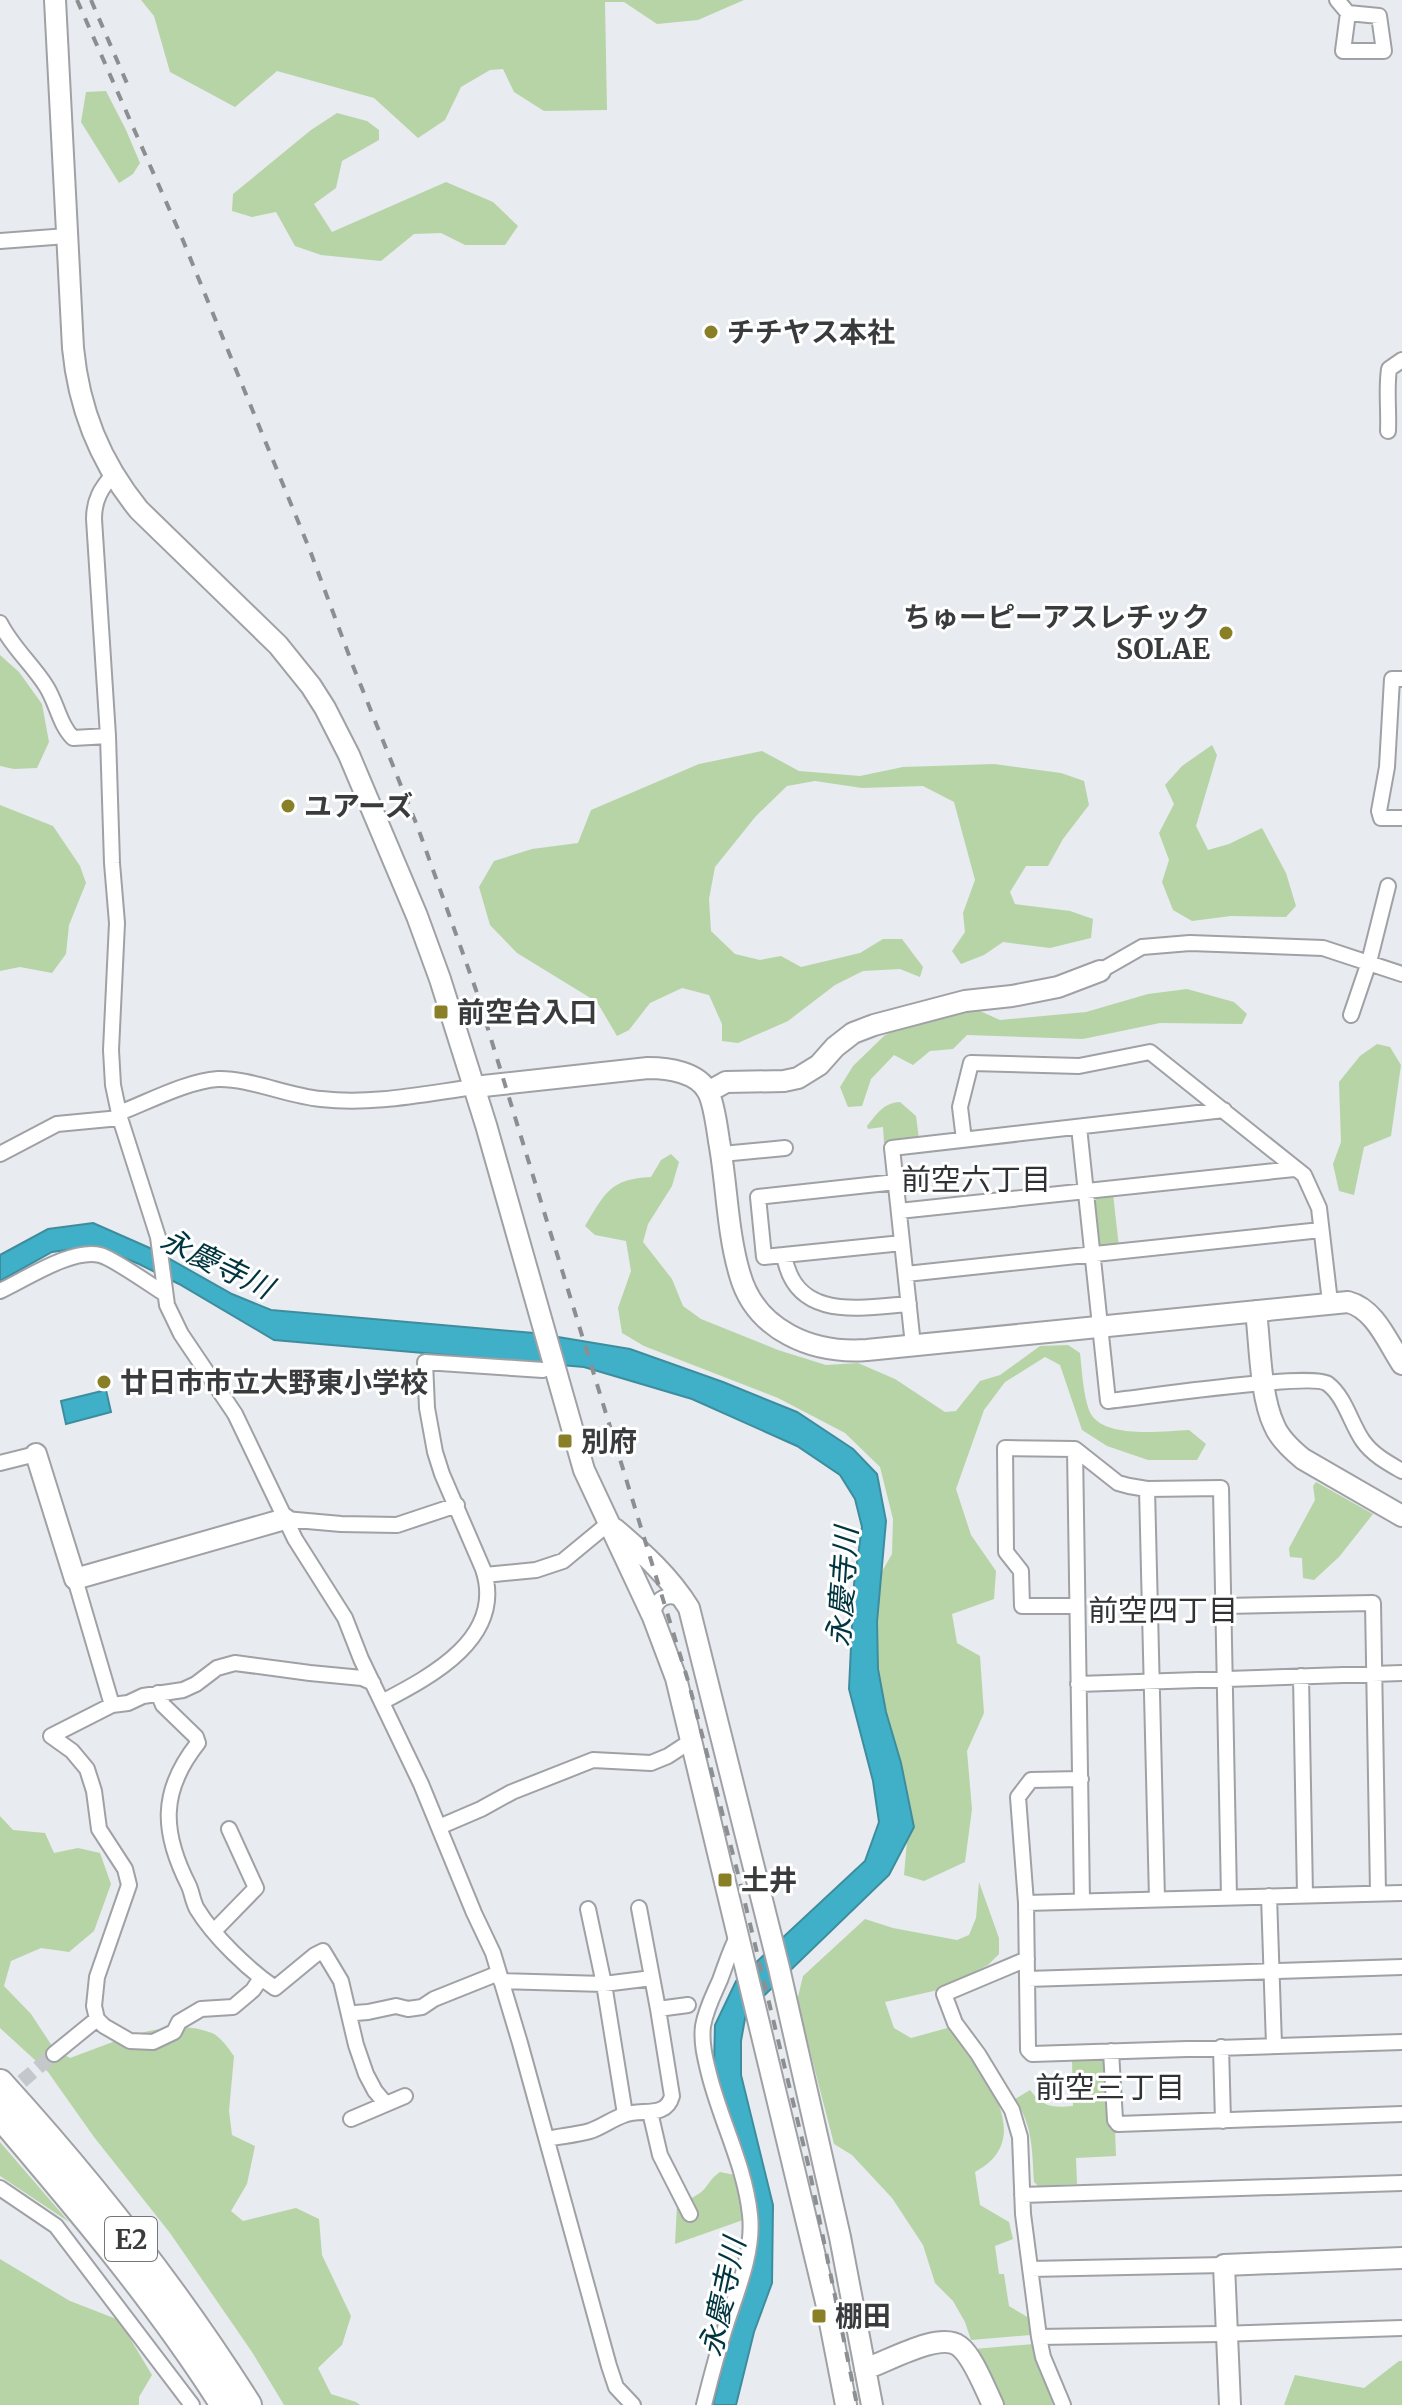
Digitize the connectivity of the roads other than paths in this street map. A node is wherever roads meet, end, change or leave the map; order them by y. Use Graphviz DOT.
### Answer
graph roads {
  1 [pos="55,0"];
  2 [pos="1337,0"];
  3 [pos="1348,13"];
  4 [pos="67,236"];
  5 [pos="0,241"];
  6 [pos="1402,360"];
  7 [pos="1388,431"];
  8 [pos="113,475"];
  9 [pos="0,623"];
  10 [pos="1402,679"];
  11 [pos="108,736"];
  12 [pos="1395,767"];
  13 [pos="1402,818"];
  14 [pos="1388,886"];
  15 [pos="1369,962"];
  16 [pos="1100,971"];
  17 [pos="1402,974"];
  18 [pos="1351,1015"];
  19 [pos="474,1087"];
  20 [pos="708,1092"];
  21 [pos="1224,1110"];
  22 [pos="120,1116"];
  23 [pos="1079,1127"];
  24 [pos="964,1140"];
  25 [pos="785,1148"];
  26 [pos="0,1154"];
  27 [pos="722,1154"];
  28 [pos="1294,1169"];
  29 [pos="896,1182"];
  30 [pos="1086,1190"];
  31 [pos="899,1211"];
  32 [pos="1321,1230"];
  33 [pos="902,1243"];
  34 [pos="1092,1254"];
  35 [pos="784,1255"];
  36 [pos="906,1274"];
  37 [pos="0,1291"];
  38 [pos="165,1292"];
  39 [pos="1330,1302"];
  40 [pos="909,1304"];
  41 [pos="1256,1311"];
  42 [pos="1100,1327"];
  43 [pos="913,1345"];
  44 [pos="1402,1364"];
  45 [pos="550,1372"];
  46 [pos="1265,1383"];
  47 [pos="1075,1449"];
  48 [pos="36,1454"];
  49 [pos="0,1463"];
  50 [pos="1402,1471"];
  51 [pos="1147,1489"];
  52 [pos="457,1505"];
  53 [pos="1402,1516"];
  54 [pos="285,1519"];
  55 [pos="609,1523"];
  56 [pos="485,1575"];
  57 [pos="75,1579"];
  58 [pos="1077,1606"];
  59 [pos="1225,1606"];
  60 [pos="689,1608"];
  61 [pos="653,1617"];
  62 [pos="1402,1673"];
  63 [pos="1374,1674"];
  64 [pos="1301,1676"];
  65 [pos="1225,1679"];
  66 [pos="1152,1681"];
  67 [pos="373,1683"];
  68 [pos="1078,1684"];
  69 [pos="158,1693"];
  70 [pos="382,1702"];
  71 [pos="112,1705"];
  72 [pos="691,1741"];
  73 [pos="1081,1779"];
  74 [pos="439,1827"];
  75 [pos="229,1829"];
  76 [pos="1378,1893"];
  77 [pos="1402,1893"];
  78 [pos="1305,1895"];
  79 [pos="1269,1896"];
  80 [pos="1229,1897"];
  81 [pos="1157,1899"];
  82 [pos="1082,1901"];
  83 [pos="1026,1903"];
  84 [pos="639,1908"];
  85 [pos="588,1909"];
  86 [pos="214,1931"];
  87 [pos="738,1935"];
  88 [pos="1027,1959"];
  89 [pos="1402,1967"];
  90 [pos="1271,1972"];
  91 [pos="500,1977"];
  92 [pos="261,1978"];
  93 [pos="652,1978"];
  94 [pos="1027,1979"];
  95 [pos="604,1984"];
  96 [pos="688,2005"];
  97 [pos="658,2009"];
  98 [pos="355,2013"];
  99 [pos="97,2019"];
  100 [pos="1402,2042"];
  101 [pos="1274,2045"];
  102 [pos="1221,2047"];
  103 [pos="1111,2051"];
  104 [pos="54,2054"];
  105 [pos="0,2083"];
  106 [pos="405,2096"];
  107 [pos="386,2104"];
  108 [pos="650,2112"];
  109 [pos="625,2114"];
  110 [pos="1402,2114"];
  111 [pos="0,2115"];
  112 [pos="351,2119"];
  113 [pos="1223,2121"];
  114 [pos="547,2139"];
  115 [pos="1402,2183"];
  116 [pos="0,2188"];
  117 [pos="1022,2195"];
  118 [pos="690,2214"];
  119 [pos="1402,2258"];
  120 [pos="1224,2265"];
  121 [pos="1030,2269"];
  122 [pos="1402,2328"];
  123 [pos="1227,2334"];
  124 [pos="1039,2337"];
  125 [pos="865,2369"];
  126 [pos="192,2405"];
  127 [pos="224,2405"];
  128 [pos="248,2405"];
  129 [pos="633,2405"];
  130 [pos="704,2405"];
  131 [pos="846,2405"];
  132 [pos="872,2405"];
  133 [pos="993,2405"];
  134 [pos="1063,2405"];
  135 [pos="1230,2405"];
  1 -- 4 [label="street"];
  2 -- 3 [label="street"];
  4 -- 5 [label="street"];
  4 -- 8 [label="street"];
  6 -- 7 [label="street"];
  8 -- 11 [label="street"];
  8 -- 19 [label="street"];
  9 -- 11 [label="street"];
  10 -- 12 [label="street"];
  11 -- 22 [label="street"];
  12 -- 13 [label="street"];
  14 -- 15 [label="street"];
  15 -- 16 [label="street"];
  15 -- 17 [label="street"];
  15 -- 18 [label="street"];
  16 -- 20 [label="street"];
  19 -- 20 [label="street"];
  19 -- 22 [label="street"];
  19 -- 45 [label="street"];
  20 -- 27 [label="street"];
  21 -- 23 [label="street"];
  21 -- 24 [label="street"];
  21 -- 28 [label="street"];
  22 -- 26 [label="street"];
  22 -- 38 [label="street"];
  23 -- 24 [label="street"];
  23 -- 30 [label="street"];
  24 -- 29 [label="street"];
  25 -- 27 [label="street"];
  27 -- 43 [label="street"];
  28 -- 30 [label="street"];
  28 -- 32 [label="street"];
  29 -- 31 [label="street"];
  29 -- 35 [label="street"];
  30 -- 31 [label="street"];
  30 -- 34 [label="street"];
  31 -- 33 [label="street"];
  32 -- 34 [label="street"];
  32 -- 39 [label="street"];
  33 -- 35 [label="street"];
  33 -- 36 [label="street"];
  34 -- 36 [label="street"];
  34 -- 42 [label="street"];
  35 -- 40 [label="street"];
  36 -- 40 [label="street"];
  37 -- 38 [label="street"];
  38 -- 54 [label="street"];
  39 -- 41 [label="street"];
  39 -- 44 [label="street"];
  40 -- 43 [label="street"];
  41 -- 42 [label="street"];
  41 -- 46 [label="street"];
  42 -- 43 [label="street"];
  42 -- 46 [label="street"];
  45 -- 52 [label="street"];
  45 -- 55 [label="street"];
  46 -- 50 [label="street"];
  46 -- 53 [label="street"];
  47 -- 51 [label="street"];
  47 -- 58 [label="street"];
  47 -- 58 [label="street"];
  48 -- 49 [label="street"];
  48 -- 57 [label="street"];
  51 -- 59 [label="street"];
  51 -- 66 [label="street"];
  52 -- 54 [label="street"];
  52 -- 56 [label="street"];
  54 -- 57 [label="street"];
  54 -- 67 [label="street"];
  55 -- 56 [label="street"];
  55 -- 60 [label="street"];
  55 -- 61 [label="street"];
  56 -- 70 [label="street"];
  57 -- 71 [label="street"];
  58 -- 68 [label="street"];
  59 -- 63 [label="street"];
  59 -- 65 [label="street"];
  60 -- 61 [label="street"];
  60 -- 125 [label="street"];
  61 -- 72 [label="street"];
  62 -- 63 [label="street"];
  63 -- 64 [label="street"];
  63 -- 76 [label="street"];
  64 -- 65 [label="street"];
  64 -- 78 [label="street"];
  65 -- 66 [label="street"];
  65 -- 80 [label="street"];
  66 -- 68 [label="street"];
  66 -- 81 [label="street"];
  67 -- 69 [label="street"];
  67 -- 70 [label="street"];
  68 -- 73 [label="street"];
  69 -- 71 [label="street"];
  69 -- 86 [label="street"];
  70 -- 74 [label="street"];
  71 -- 99 [label="street"];
  72 -- 74 [label="street"];
  72 -- 87 [label="street"];
  73 -- 82 [label="street"];
  73 -- 83 [label="street"];
  74 -- 91 [label="street"];
  75 -- 86 [label="street"];
  76 -- 77 [label="street"];
  76 -- 78 [label="street"];
  78 -- 79 [label="street"];
  79 -- 80 [label="street"];
  79 -- 90 [label="street"];
  80 -- 81 [label="street"];
  81 -- 82 [label="street"];
  82 -- 83 [label="street"];
  83 -- 88 [label="street"];
  84 -- 93 [label="street"];
  85 -- 95 [label="street"];
  86 -- 92 [label="street"];
  87 -- 130 [label="street"];
  87 -- 131 [label="street"];
  88 -- 94 [label="street"];
  88 -- 117 [label="street"];
  89 -- 90 [label="street"];
  90 -- 94 [label="street"];
  90 -- 101 [label="street"];
  91 -- 95 [label="street"];
  91 -- 98 [label="street"];
  91 -- 114 [label="street"];
  92 -- 99 [label="street"];
  92 -- 107 [label="street"];
  93 -- 95 [label="street"];
  93 -- 97 [label="street"];
  94 -- 103 [label="street"];
  95 -- 109 [label="street"];
  96 -- 97 [label="street"];
  97 -- 108 [label="street"];
  99 -- 104 [label="street"];
  100 -- 101 [label="street"];
  101 -- 102 [label="street"];
  102 -- 103 [label="street"];
  102 -- 113 [label="street"];
  103 -- 113 [label="street"];
  105 -- 128 [label="highway, E2"];
  106 -- 107 [label="street"];
  107 -- 112 [label="street"];
  108 -- 109 [label="street"];
  108 -- 118 [label="street"];
  109 -- 114 [label="street"];
  110 -- 113 [label="street"];
  111 -- 127 [label="highway, E2"];
  114 -- 129 [label="street"];
  115 -- 117 [label="street"];
  116 -- 126 [label="street"];
  117 -- 121 [label="street"];
  119 -- 120 [label="street"];
  120 -- 121 [label="street"];
  120 -- 123 [label="street"];
  121 -- 124 [label="street"];
  122 -- 123 [label="street"];
  123 -- 124 [label="street"];
  123 -- 135 [label="street"];
  124 -- 134 [label="street"];
  125 -- 132 [label="street"];
  125 -- 133 [label="street"];
}
